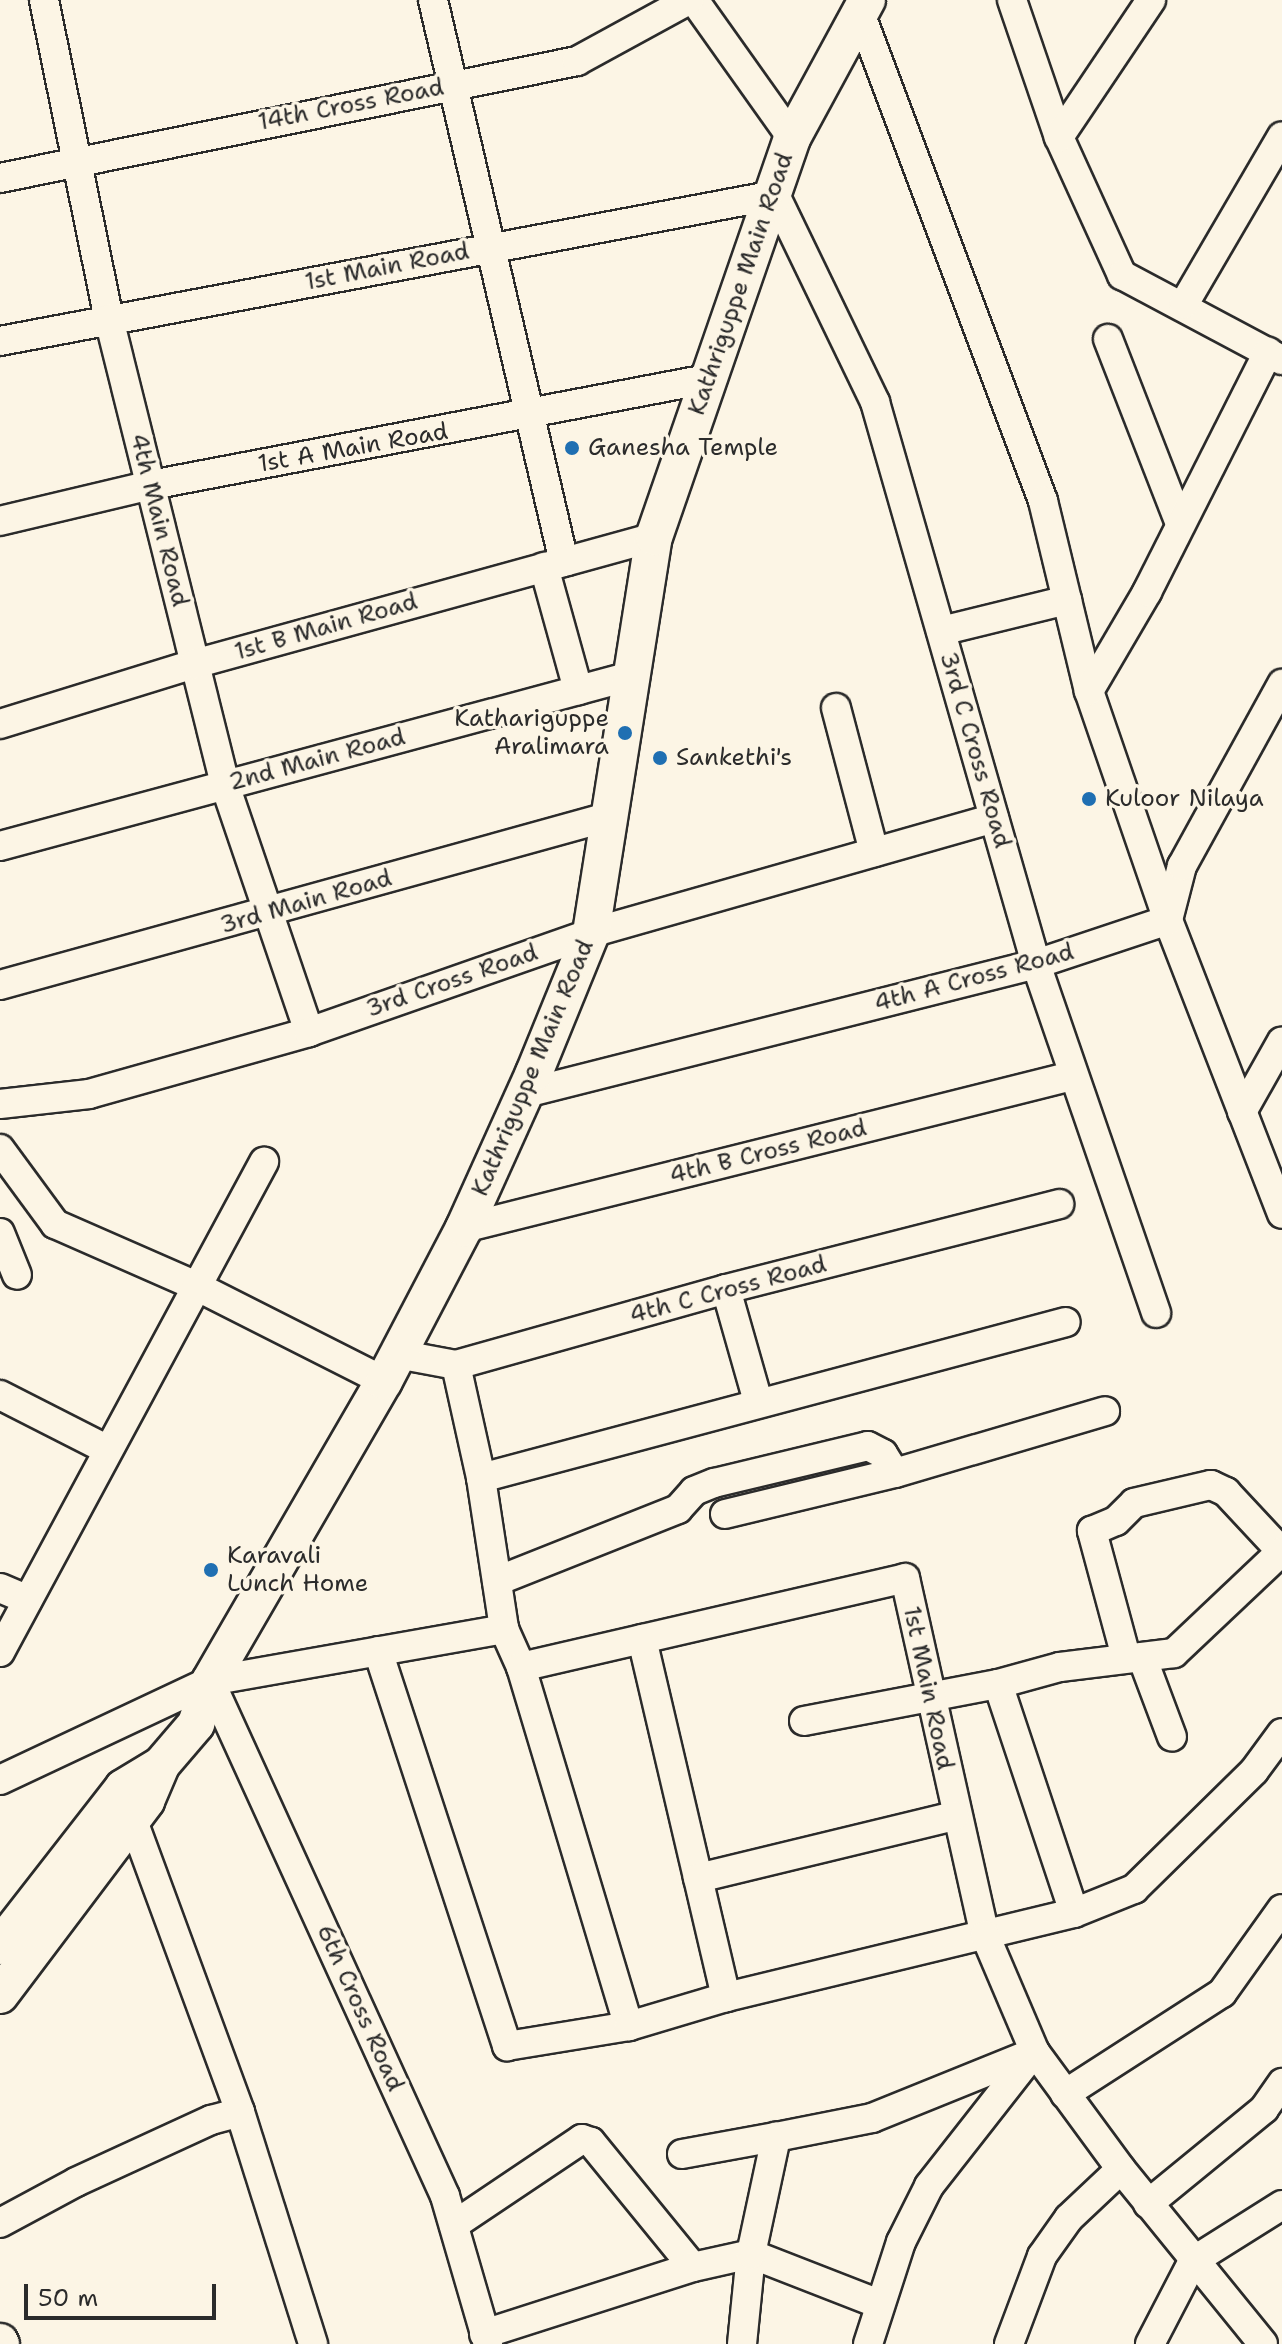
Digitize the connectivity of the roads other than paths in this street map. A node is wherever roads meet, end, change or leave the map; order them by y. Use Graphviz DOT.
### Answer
graph roads {
  1 [pos="44,0"];
  2 [pos="433,0"];
  3 [pos="692,0"];
  4 [pos="1012,0"];
  5 [pos="1151,0"];
  6 [pos="864,7"];
  7 [pos="453,86"];
  8 [pos="1282,136"];
  9 [pos="1059,137"];
  10 [pos="792,138"];
  11 [pos="77,161"];
  12 [pos="0,178"];
  13 [pos="775,195"];
  14 [pos="491,248"];
  15 [pos="1184,304"];
  16 [pos="109,319"];
  17 [pos="1108,339"];
  18 [pos="0,341"];
  19 [pos="1275,356"];
  20 [pos="707,379"];
  21 [pos="531,415"];
  22 [pos="151,485"];
  23 [pos="0,521"];
  24 [pos="1179,521"];
  25 [pos="654,537"];
  26 [pos="554,564"];
  27 [pos="1067,600"];
  28 [pos="941,631"];
  29 [pos="194,664"];
  30 [pos="634,675"];
  31 [pos="1282,684"];
  32 [pos="578,690"];
  33 [pos="1089,691"];
  34 [pos="836,708"];
  35 [pos="0,724"];
  36 [pos="225,785"];
  37 [pos="611,816"];
  38 [pos="994,818"];
  39 [pos="0,846"];
  40 [pos="874,852"];
  41 [pos="267,913"];
  42 [pos="1168,920"];
  43 [pos="591,933"];
  44 [pos="1036,964"];
  45 [pos="0,985"];
  46 [pos="309,1032"];
  47 [pos="1282,1041"];
  48 [pos="1072,1076"];
  49 [pos="522,1094"];
  50 [pos="0,1104"];
  51 [pos="1242,1112"];
  52 [pos="0,1149"];
  53 [pos="264,1162"];
  54 [pos="1059,1204"];
  55 [pos="1282,1214"];
  56 [pos="464,1228"];
  57 [pos="0,1233"];
  58 [pos="17,1275"];
  59 [pos="196,1286"];
  60 [pos="726,1289"];
  61 [pos="1156,1313"];
  62 [pos="1066,1322"];
  63 [pos="456,1365"];
  64 [pos="391,1368"];
  65 [pos="0,1395"];
  66 [pos="758,1401"];
  67 [pos="1105,1411"];
  68 [pos="108,1450"];
  69 [pos="895,1473"];
  70 [pos="481,1478"];
  71 [pos="725,1514"];
  72 [pos="1282,1552"];
  73 [pos="497,1581"];
  74 [pos="0,1588"];
  75 [pos="28,1600"];
  76 [pos="504,1629"];
  77 [pos="642,1639"];
  78 [pos="378,1651"];
  79 [pos="0,1652"];
  80 [pos="1134,1657"];
  81 [pos="521,1667"];
  82 [pos="210,1681"];
  83 [pos="998,1684"];
  84 [pos="930,1697"];
  85 [pos="804,1721"];
  86 [pos="1282,1733"];
  87 [pos="1172,1737"];
  88 [pos="161,1765"];
  89 [pos="3,1771"];
  90 [pos="955,1816"];
  91 [pos="132,1818"];
  92 [pos="698,1878"];
  93 [pos="1282,1909"];
  94 [pos="1074,1913"];
  95 [pos="985,1935"];
  96 [pos="0,1946"];
  97 [pos="0,1995"];
  98 [pos="726,1997"];
  99 [pos="629,2026"];
  100 [pos="1035,2052"];
  101 [pos="1282,2083"];
  102 [pos="1065,2094"];
  103 [pos="240,2112"];
  104 [pos="776,2137"];
  105 [pos="682,2154"];
  106 [pos="1121,2169"];
  107 [pos="1148,2204"];
  108 [pos="1282,2205"];
  109 [pos="0,2223"];
  110 [pos="454,2225"];
  111 [pos="751,2254"];
  112 [pos="1193,2261"];
  113 [pos="693,2267"];
  114 [pos="879,2304"];
  115 [pos="486,2339"];
  116 [pos="313,2344"];
  117 [pos="742,2344"];
  118 [pos="868,2344"];
  119 [pos="1009,2344"];
  120 [pos="1150,2344"];
  121 [pos="1263,2344"];
  1 -- 11 [label="street, 4th Main Road"];
  2 -- 7 [label="street"];
  3 -- 7 [label="street, 14th Cross Road"];
  3 -- 10 [label="street"];
  4 -- 9 [label="street"];
  5 -- 9 [label="street"];
  6 -- 10 [label="main road, Kathriguppe Main Road"];
  6 -- 27 [label="street"];
  7 -- 11 [label="street, 14th Cross Road"];
  7 -- 14 [label="street"];
  8 -- 15 [label="street"];
  9 -- 15 [label="street"];
  10 -- 13 [label="main road, Kathriguppe Main Road"];
  11 -- 12 [label="street, 14th Cross Road"];
  11 -- 16 [label="street, 4th Main Road"];
  13 -- 14 [label="street, 1st Main Road"];
  13 -- 20 [label="main road, Kathriguppe Main Road"];
  13 -- 28 [label="street, 3rd C Cross Road"];
  14 -- 16 [label="street, 1st Main Road"];
  14 -- 21 [label="street"];
  15 -- 19 [label="street"];
  16 -- 18 [label="street, 1st Main Road"];
  16 -- 22 [label="street, 4th Main Road"];
  17 -- 24 [label="street"];
  19 -- 24 [label="street"];
  20 -- 21 [label="street, 1st A Main Road"];
  20 -- 25 [label="main road, Kathriguppe Main Road"];
  21 -- 22 [label="street, 1st A Main Road"];
  21 -- 26 [label="street"];
  22 -- 23 [label="street, 1st A Main Road"];
  22 -- 29 [label="street, 4th Main Road"];
  24 -- 33 [label="street"];
  25 -- 26 [label="street, 1st B Main Road"];
  25 -- 30 [label="main road, Kathriguppe Main Road"];
  26 -- 29 [label="street, 1st B Main Road"];
  26 -- 32 [label="street"];
  27 -- 28 [label="street"];
  27 -- 33 [label="street"];
  28 -- 38 [label="street, 3rd C Cross Road"];
  29 -- 35 [label="street, 1st B Main Road"];
  29 -- 36 [label="street, 4th Main Road"];
  30 -- 32 [label="street, 2nd Main Road"];
  30 -- 37 [label="main road, Kathriguppe Main Road"];
  31 -- 42 [label="street"];
  32 -- 36 [label="street, 2nd Main Road"];
  33 -- 42 [label="street"];
  34 -- 40 [label="street"];
  36 -- 39 [label="street, 2nd Main Road"];
  36 -- 41 [label="street, 4th Main Road"];
  37 -- 41 [label="street, 3rd Main Road"];
  37 -- 43 [label="main road, Kathriguppe Main Road"];
  38 -- 40 [label="street, 3rd Cross Road"];
  38 -- 44 [label="street, 3rd C Cross Road"];
  40 -- 43 [label="street, 3rd Cross Road"];
  41 -- 45 [label="street, 3rd Main Road"];
  41 -- 46 [label="street, 4th Main Road"];
  42 -- 44 [label="street, 4th A Cross Road"];
  42 -- 51 [label="street"];
  43 -- 46 [label="street, 3rd Cross Road"];
  43 -- 49 [label="main road, Kathriguppe Main Road"];
  44 -- 48 [label="street, 3rd C Cross Road"];
  44 -- 49 [label="street, 4th A Cross Road"];
  46 -- 50 [label="street, 3rd Cross Road"];
  47 -- 51 [label="street"];
  48 -- 56 [label="street, 4th B Cross Road"];
  48 -- 61 [label="street, 3rd C Cross Road"];
  49 -- 56 [label="main road, Kathriguppe Main Road"];
  51 -- 55 [label="street"];
  52 -- 59 [label="street, 4th C Cross Road"];
  53 -- 59 [label="street"];
  54 -- 60 [label="street, 4th C Cross Road"];
  56 -- 64 [label="main road, Kathriguppe Main Road"];
  57 -- 58 [label="street"];
  59 -- 64 [label="street, 4th C Cross Road"];
  59 -- 68 [label="street"];
  60 -- 63 [label="street, 4th C Cross Road"];
  60 -- 66 [label="street"];
  62 -- 66 [label="street"];
  63 -- 64 [label="street, 4th C Cross Road"];
  63 -- 70 [label="street"];
  64 -- 82 [label="main road, Kathriguppe Main Road"];
  65 -- 68 [label="street"];
  66 -- 70 [label="street"];
  67 -- 69 [label="street"];
  68 -- 75 [label="street"];
  69 -- 71 [label="street"];
  69 -- 73 [label="street"];
  70 -- 73 [label="street"];
  72 -- 80 [label="street"];
  72 -- 80 [label="street"];
  73 -- 76 [label="street"];
  74 -- 75 [label="street"];
  75 -- 79 [label="street"];
  76 -- 78 [label="street"];
  76 -- 81 [label="street"];
  77 -- 81 [label="street, 1st Main Road"];
  77 -- 84 [label="street, 1st Main Road"];
  77 -- 92 [label="street"];
  78 -- 82 [label="street"];
  78 -- 99 [label="street"];
  80 -- 83 [label="street"];
  80 -- 87 [label="street"];
  81 -- 99 [label="street"];
  82 -- 88 [label="main road, Kathriguppe Main Road"];
  82 -- 89 [label="street"];
  82 -- 110 [label="street, 6th Cross Road"];
  83 -- 84 [label="street"];
  83 -- 94 [label="street"];
  84 -- 85 [label="street"];
  84 -- 90 [label="street, 1st Main Road"];
  86 -- 94 [label="street"];
  88 -- 91 [label="main road, Kathriguppe Main Road"];
  88 -- 96 [label="main road, Kathriguppe Main Road"];
  90 -- 92 [label="street"];
  90 -- 95 [label="street, 1st Main Road"];
  91 -- 97 [label="main road, Kathriguppe Main Road"];
  91 -- 103 [label="street"];
  92 -- 98 [label="street"];
  93 -- 102 [label="street"];
  94 -- 95 [label="street"];
  95 -- 98 [label="street"];
  95 -- 100 [label="street, 1st Main Road"];
  98 -- 99 [label="street"];
  100 -- 102 [label="street, 1st Main Road"];
  100 -- 104 [label="street"];
  100 -- 114 [label="street"];
  101 -- 107 [label="street"];
  102 -- 106 [label="street, 1st Main Road"];
  103 -- 109 [label="street"];
  103 -- 116 [label="street"];
  104 -- 105 [label="street"];
  104 -- 111 [label="street"];
  106 -- 107 [label="street, 1st Main Road"];
  106 -- 119 [label="street"];
  107 -- 112 [label="street, 1st Main Road"];
  108 -- 112 [label="street"];
  110 -- 113 [label="street"];
  110 -- 115 [label="street, 6th Cross Road"];
  111 -- 113 [label="street"];
  111 -- 114 [label="street"];
  111 -- 117 [label="street"];
  112 -- 120 [label="street"];
  112 -- 121 [label="street, 1st Main Road"];
  113 -- 115 [label="street"];
  114 -- 118 [label="street"];
}
